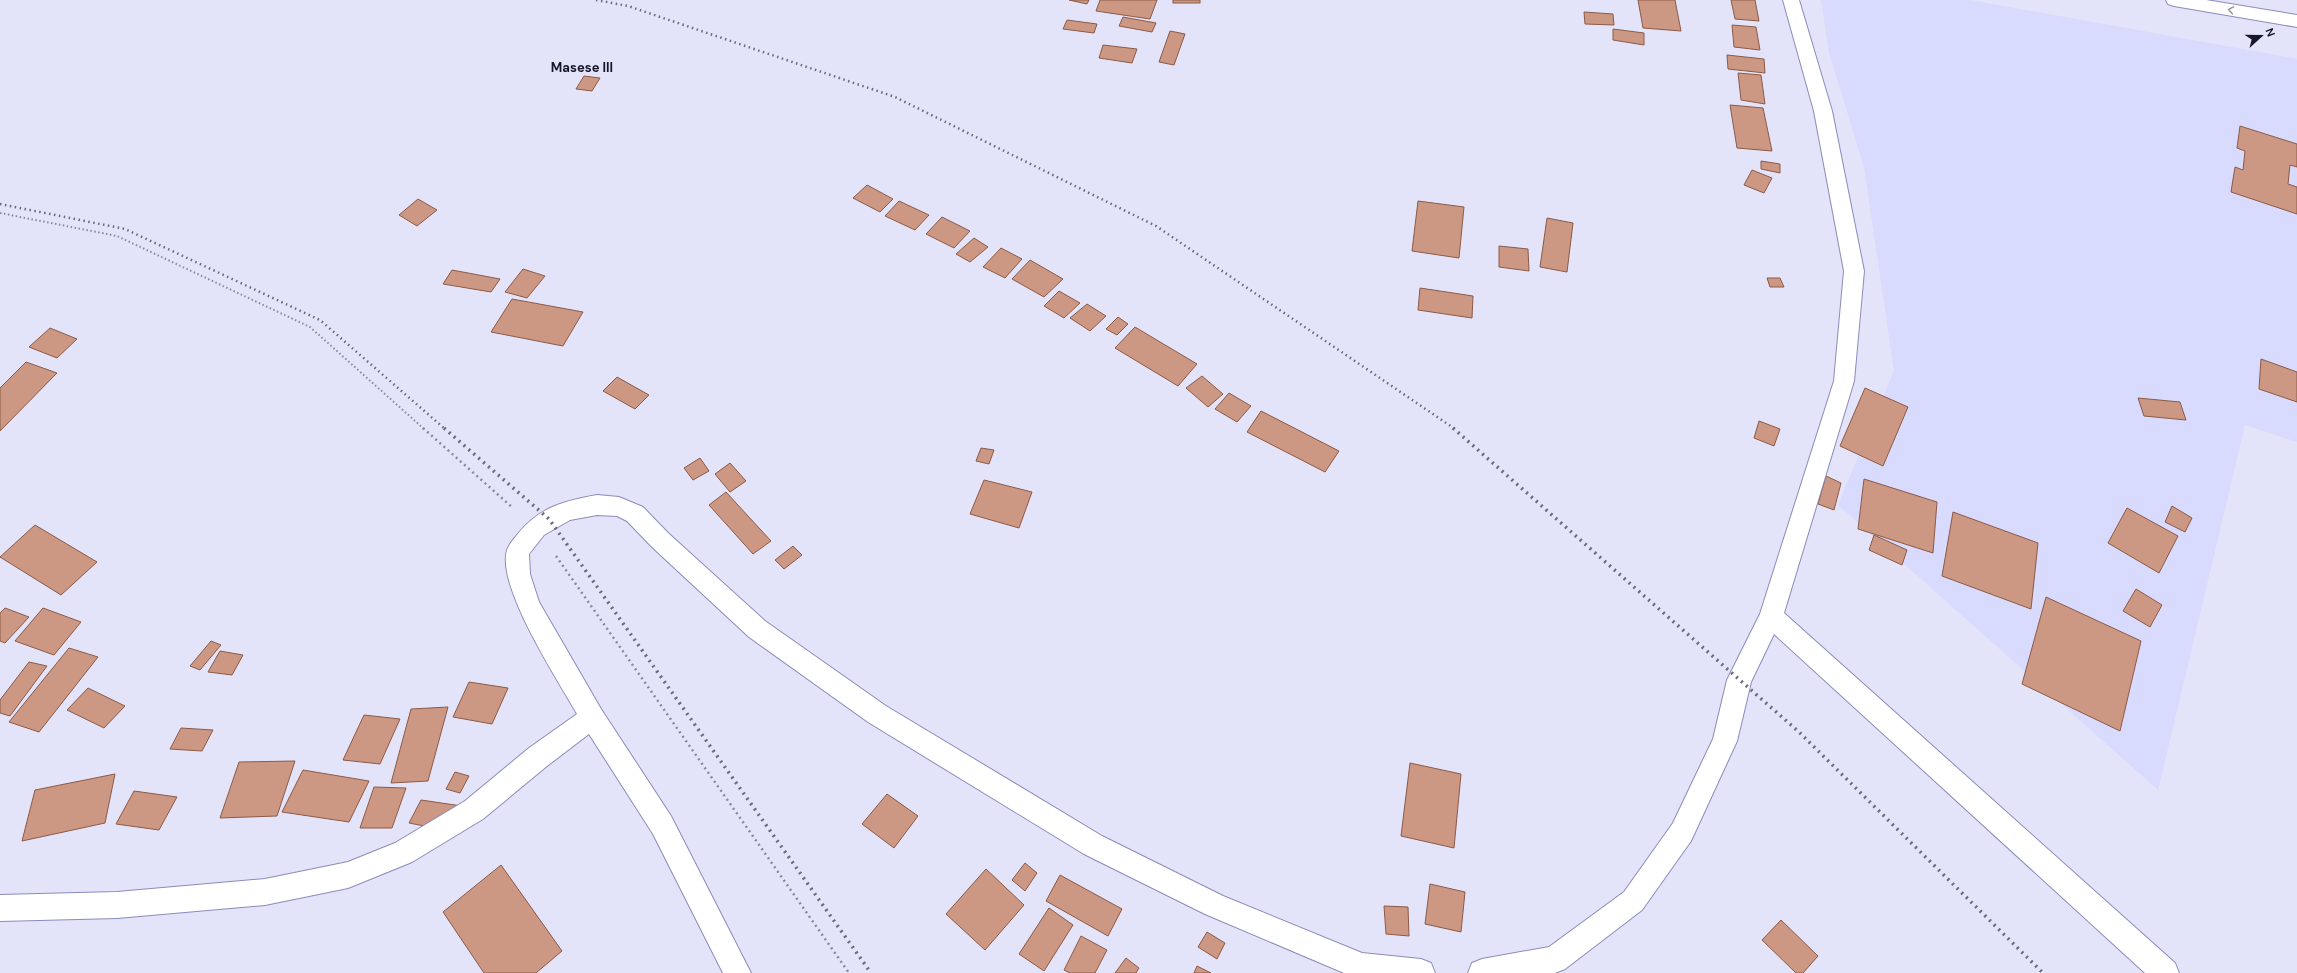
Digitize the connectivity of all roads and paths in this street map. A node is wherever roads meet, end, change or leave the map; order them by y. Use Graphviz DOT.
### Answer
graph roads {
  1 [pos="1791,0"];
  2 [pos="2174,0"];
  3 [pos="2297,21"];
  4 [pos="0,213"];
  5 [pos="536,528"];
  6 [pos="1771,616"];
  7 [pos="592,717"];
  8 [pos="0,908"];
  9 [pos="737,973"];
  10 [pos="849,973"];
  11 [pos="1421,973"];
  12 [pos="1482,973"];
  13 [pos="2165,973"];
  1 -- 6 [label="main road"];
  3 -- 2 [label="main road, one-way"];
  4 -- 5 [label="path"];
  5 -- 7 [label="main road"];
  5 -- 10 [label="path"];
  5 -- 11 [label="main road"];
  6 -- 12 [label="main road"];
  6 -- 13 [label="main road"];
  7 -- 8 [label="main road"];
  7 -- 9 [label="main road"];
}
